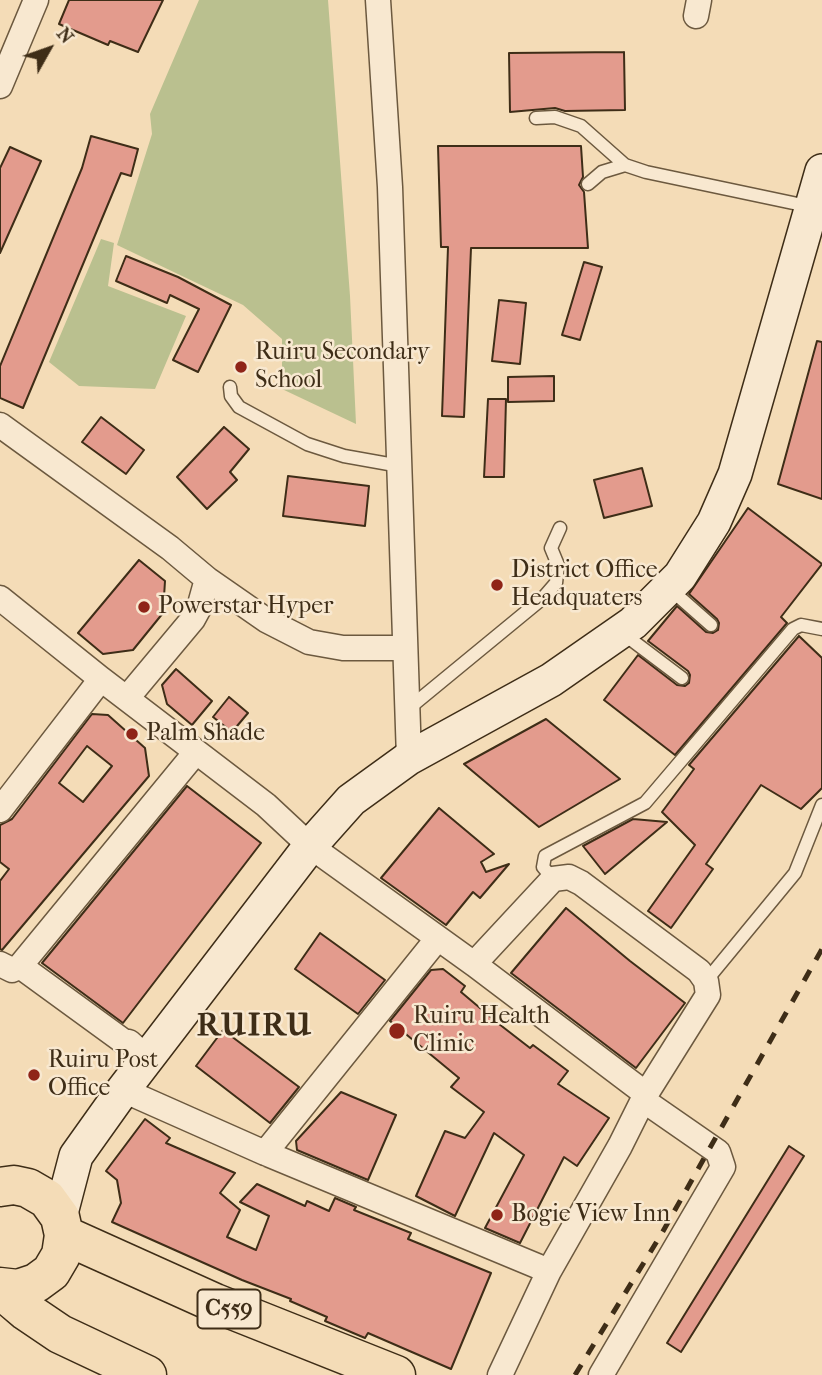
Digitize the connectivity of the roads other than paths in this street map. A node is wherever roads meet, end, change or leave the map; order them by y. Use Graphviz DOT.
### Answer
graph roads {
  1 [pos="36,0"];
  2 [pos="378,0"];
  3 [pos="0,86"];
  4 [pos="536,118"];
  5 [pos="625,165"];
  6 [pos="822,171"];
  7 [pos="588,184"];
  8 [pos="812,207"];
  9 [pos="230,387"];
  10 [pos="0,425"];
  11 [pos="400,466"];
  12 [pos="561,528"];
  13 [pos="207,579"];
  14 [pos="669,587"];
  15 [pos="1,602"];
  16 [pos="711,625"];
  17 [pos="822,629"];
  18 [pos="621,632"];
  19 [pos="404,648"];
  20 [pos="682,678"];
  21 [pos="101,679"];
  22 [pos="127,698"];
  23 [pos="408,709"];
  24 [pos="196,752"];
  25 [pos="409,758"];
  26 [pos="822,805"];
  27 [pos="0,810"];
  28 [pos="310,846"];
  29 [pos="553,879"];
  30 [pos="438,938"];
  31 [pos="474,964"];
  32 [pos="10,965"];
  33 [pos="706,981"];
  34 [pos="148,1059"];
  35 [pos="123,1090"];
  36 [pos="645,1097"];
  37 [pos="265,1153"];
  38 [pos="76,1156"];
  39 [pos="10,1183"];
  40 [pos="62,1226"];
  41 [pos="550,1271"];
  42 [pos="10,1301"];
  43 [pos="145,1375"];
  44 [pos="396,1375"];
  45 [pos="500,1375"];
  46 [pos="601,1375"];
  1 -- 3 [label="street"];
  2 -- 11 [label="street"];
  4 -- 5 [label="lane"];
  5 -- 7 [label="lane"];
  5 -- 8 [label="lane"];
  6 -- 8 [label="main road"];
  8 -- 14 [label="main road"];
  9 -- 11 [label="lane"];
  10 -- 13 [label="street"];
  11 -- 19 [label="street"];
  12 -- 23 [label="lane"];
  13 -- 19 [label="street"];
  13 -- 22 [label="street"];
  14 -- 16 [label="lane"];
  14 -- 18 [label="main road"];
  15 -- 21 [label="street"];
  17 -- 29 [label="lane"];
  18 -- 20 [label="lane"];
  18 -- 25 [label="main road"];
  19 -- 23 [label="street"];
  21 -- 22 [label="street"];
  21 -- 27 [label="street"];
  22 -- 24 [label="street"];
  23 -- 25 [label="street"];
  24 -- 28 [label="street"];
  24 -- 32 [label="street"];
  25 -- 28 [label="main road"];
  26 -- 33 [label="lane"];
  28 -- 30 [label="street"];
  28 -- 34 [label="main road"];
  29 -- 31 [label="street"];
  29 -- 33 [label="street"];
  30 -- 31 [label="street"];
  30 -- 37 [label="street"];
  31 -- 36 [label="street"];
  32 -- 34 [label="street"];
  33 -- 36 [label="street"];
  34 -- 35 [label="main road"];
  35 -- 37 [label="street"];
  35 -- 38 [label="main road"];
  36 -- 41 [label="street"];
  36 -- 46 [label="street"];
  37 -- 41 [label="street"];
  38 -- 39 [label="main road"];
  38 -- 40 [label="main road"];
  39 -- 40 [label="main road"];
  40 -- 42 [label="main road"];
  40 -- 44 [label="main road, C559"];
  41 -- 45 [label="street"];
  42 -- 43 [label="main road"];
}
